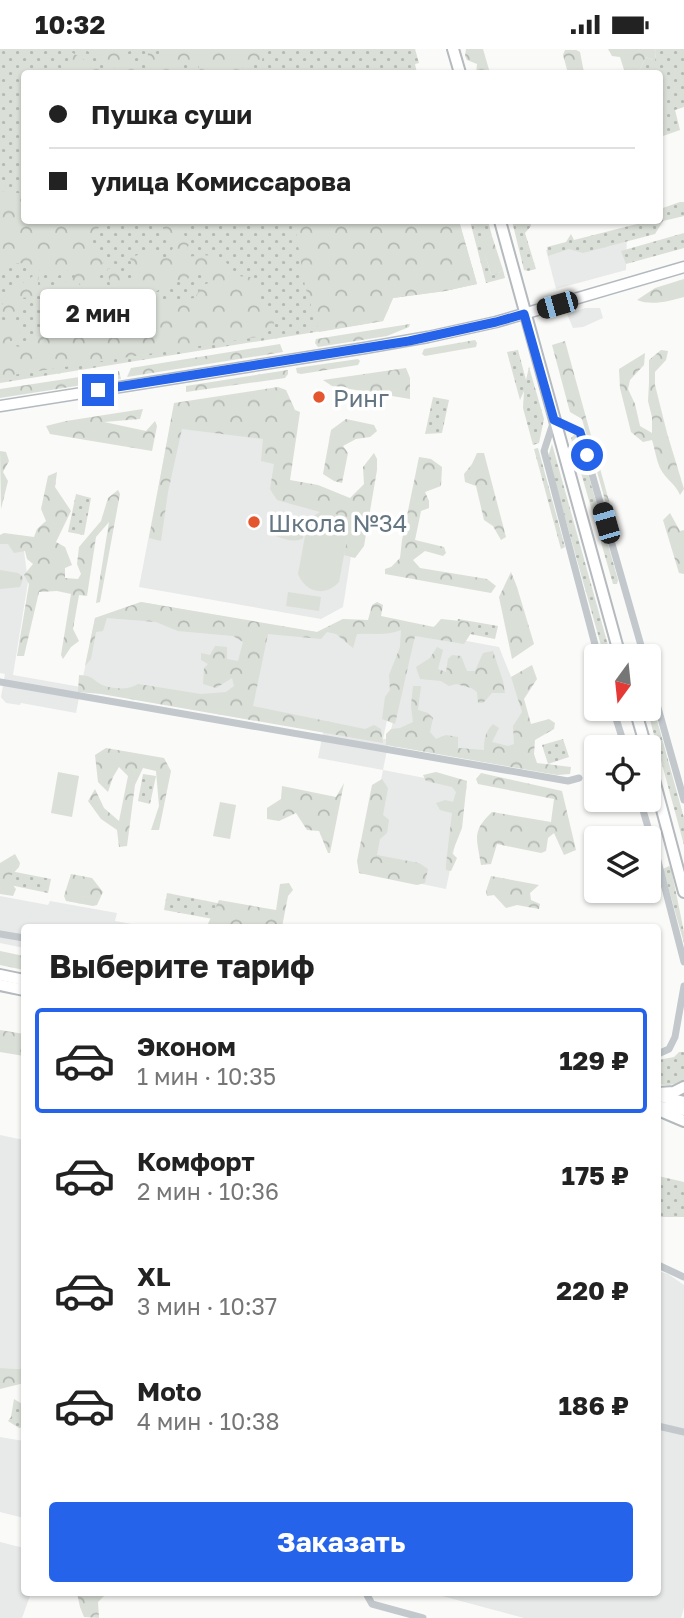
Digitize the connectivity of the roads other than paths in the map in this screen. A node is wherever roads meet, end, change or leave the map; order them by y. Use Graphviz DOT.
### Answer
graph roads {
  1 [pos="453,49"];
  2 [pos="459,70"];
  3 [pos="501,224"];
  4 [pos="684,267"];
  5 [pos="524,314"];
  6 [pos="0,406"];
  7 [pos="554,420"];
  8 [pos="595,644"];
  9 [pos="617,644"];
  10 [pos="641,644"];
  11 [pos="0,682"];
  12 [pos="662,721"];
  13 [pos="579,778"];
  14 [pos="684,800"];
  15 [pos="661,807"];
  16 [pos="674,856"];
  17 [pos="661,860"];
  18 [pos="661,873"];
  19 [pos="684,892"];
  20 [pos="0,933"];
  21 [pos="21,937"];
  22 [pos="684,962"];
  23 [pos="0,975"];
  24 [pos="21,979"];
  25 [pos="0,985"];
  26 [pos="684,986"];
  27 [pos="21,989"];
  28 [pos="661,1053"];
  29 [pos="684,1087"];
  30 [pos="661,1094"];
  31 [pos="661,1095"];
  32 [pos="684,1102"];
  33 [pos="661,1108"];
  34 [pos="661,1110"];
  35 [pos="684,1110"];
  36 [pos="684,1121"];
  37 [pos="661,1266"];
  38 [pos="684,1277"];
  39 [pos="661,1427"];
  40 [pos="684,1432"];
  41 [pos="368,1596"];
  42 [pos="423,1618"];
  1 -- 2 [label="main road"];
  3 -- 5 [label="main road"];
  4 -- 5 [label="main road"];
  5 -- 6 [label="main road"];
  5 -- 7 [label="main road"];
  7 -- 8 [label="street"];
  7 -- 9 [label="main road"];
  7 -- 10 [label="street"];
  11 -- 13 [label="street"];
  12 -- 14 [label="street"];
  15 -- 16 [label="main road"];
  16 -- 17 [label="street"];
  16 -- 19 [label="main road"];
  18 -- 22 [label="street"];
  20 -- 21 [label="street"];
  23 -- 24 [label="main road"];
  25 -- 27 [label="main road"];
  26 -- 28 [label="street"];
  29 -- 30 [label="main road"];
  31 -- 32 [label="main road"];
  33 -- 35 [label="main road"];
  34 -- 36 [label="main road"];
  37 -- 38 [label="street"];
  39 -- 40 [label="street"];
  41 -- 42 [label="street"];
}
